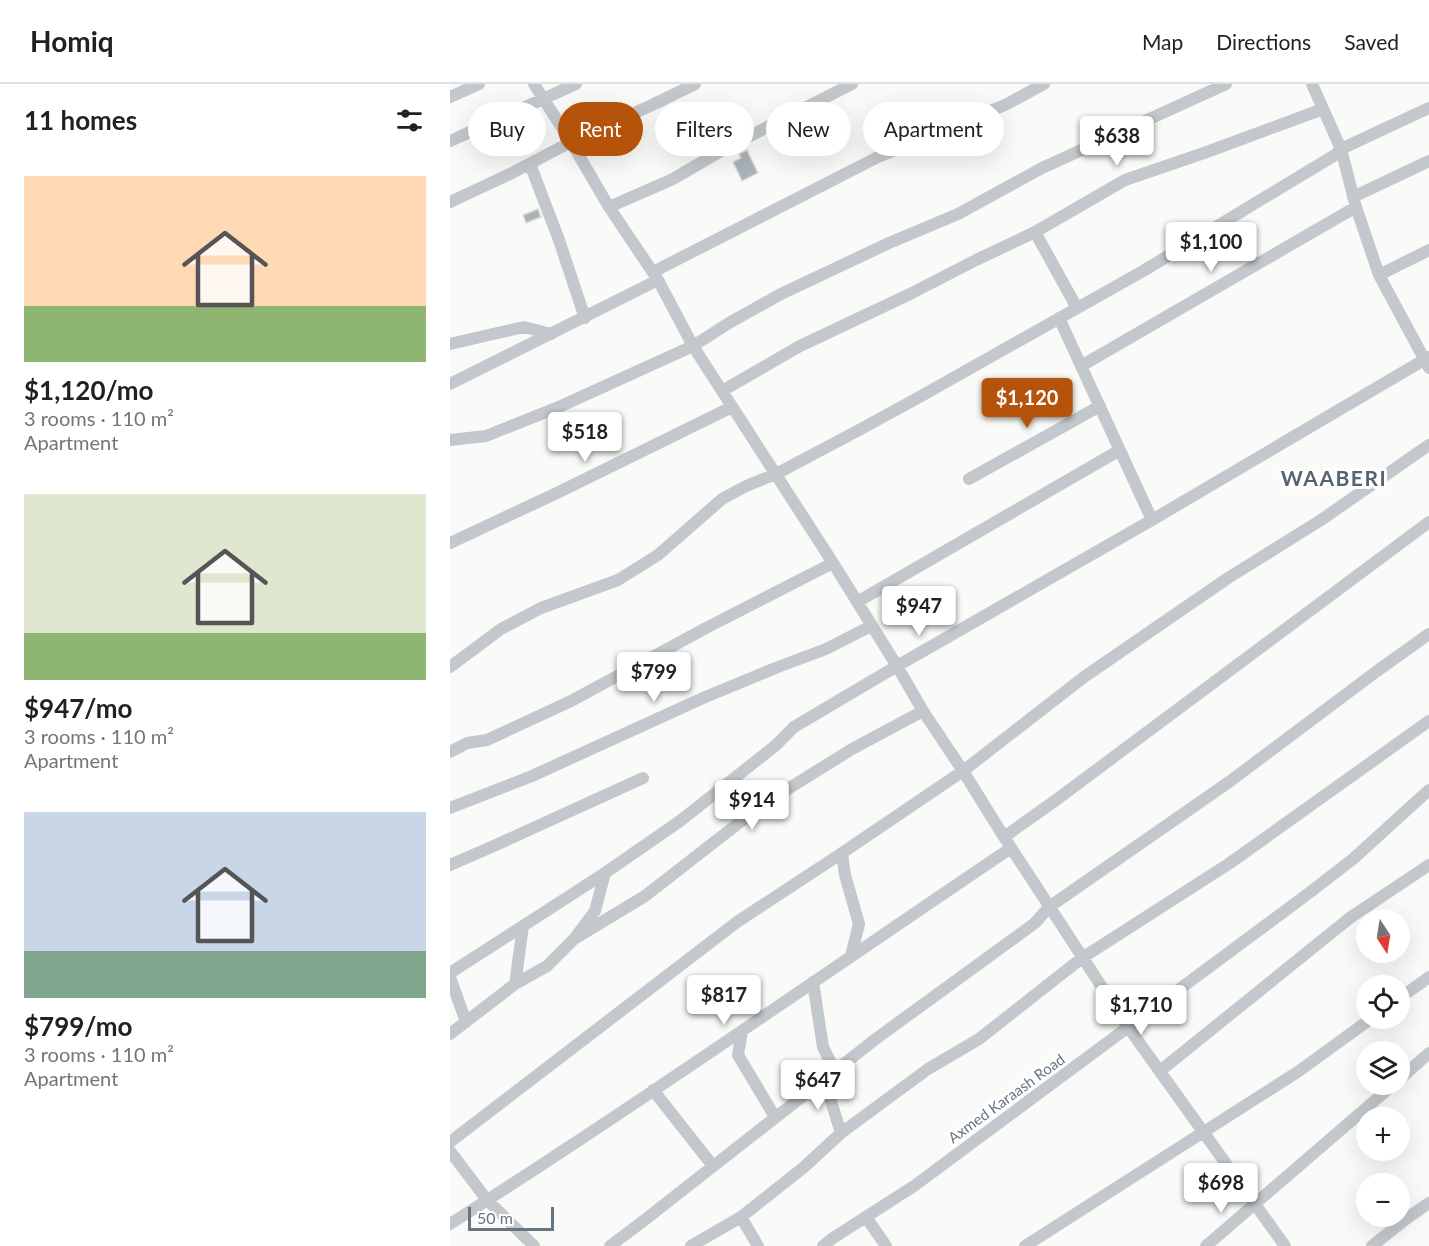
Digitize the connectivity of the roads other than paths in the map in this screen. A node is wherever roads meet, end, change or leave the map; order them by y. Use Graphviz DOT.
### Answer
graph roads {
  1 [pos="479,84"];
  2 [pos="534,84"];
  3 [pos="576,84"];
  4 [pos="695,84"];
  5 [pos="852,84"];
  6 [pos="1044,84"];
  7 [pos="1226,84"];
  8 [pos="1312,84"];
  9 [pos="450,97"];
  10 [pos="543,99"];
  11 [pos="1429,108"];
  12 [pos="643,109"];
  13 [pos="1323,109"];
  14 [pos="558,122"];
  15 [pos="450,141"];
  16 [pos="558,149"];
  17 [pos="1341,149"];
  18 [pos="579,156"];
  19 [pos="1429,161"];
  20 [pos="530,164"];
  21 [pos="450,202"];
  22 [pos="1354,202"];
  23 [pos="609,207"];
  24 [pos="1035,232"];
  25 [pos="1429,250"];
  26 [pos="1379,275"];
  27 [pos="655,276"];
  28 [pos="1077,308"];
  29 [pos="585,318"];
  30 [pos="1059,318"];
  31 [pos="551,334"];
  32 [pos="450,344"];
  33 [pos="693,346"];
  34 [pos="1428,361"];
  35 [pos="1081,366"];
  36 [pos="450,384"];
  37 [pos="722,391"];
  38 [pos="1100,406"];
  39 [pos="732,407"];
  40 [pos="450,440"];
  41 [pos="1429,445"];
  42 [pos="1120,450"];
  43 [pos="776,474"];
  44 [pos="969,479"];
  45 [pos="1152,520"];
  46 [pos="1429,522"];
  47 [pos="450,543"];
  48 [pos="833,563"];
  49 [pos="857,602"];
  50 [pos="872,626"];
  51 [pos="1429,634"];
  52 [pos="897,666"];
  53 [pos="450,667"];
  54 [pos="923,711"];
  55 [pos="1429,721"];
  56 [pos="450,752"];
  57 [pos="963,771"];
  58 [pos="643,778"];
  59 [pos="1429,790"];
  60 [pos="450,808"];
  61 [pos="1007,843"];
  62 [pos="842,853"];
  63 [pos="450,865"];
  64 [pos="1429,865"];
  65 [pos="605,873"];
  66 [pos="1049,907"];
  67 [pos="523,926"];
  68 [pos="574,939"];
  69 [pos="851,956"];
  70 [pos="1083,958"];
  71 [pos="450,975"];
  72 [pos="1429,977"];
  73 [pos="813,982"];
  74 [pos="515,984"];
  75 [pos="1410,991"];
  76 [pos="466,1022"];
  77 [pos="1128,1027"];
  78 [pos="1357,1029"];
  79 [pos="742,1031"];
  80 [pos="450,1034"];
  81 [pos="1429,1053"];
  82 [pos="1410,1070"];
  83 [pos="835,1071"];
  84 [pos="1160,1071"];
  85 [pos="824,1079"];
  86 [pos="653,1090"];
  87 [pos="1381,1095"];
  88 [pos="775,1117"];
  89 [pos="1204,1132"];
  90 [pos="841,1133"];
  91 [pos="450,1142"];
  92 [pos="450,1151"];
  93 [pos="713,1166"];
  94 [pos="487,1200"];
  95 [pos="1429,1203"];
  96 [pos="1255,1205"];
  97 [pos="741,1217"];
  98 [pos="866,1217"];
  99 [pos="450,1224"];
  100 [pos="533,1244"];
  101 [pos="544,1246"];
  102 [pos="610,1246"];
  103 [pos="691,1246"];
  104 [pos="758,1246"];
  105 [pos="823,1246"];
  106 [pos="886,1246"];
  107 [pos="1025,1246"];
  108 [pos="1206,1246"];
  109 [pos="1285,1246"];
  110 [pos="1372,1246"];
  1 -- 9 [label="street"];
  2 -- 10 [label="street"];
  3 -- 10 [label="street"];
  4 -- 12 [label="street"];
  5 -- 23 [label="street"];
  6 -- 27 [label="street"];
  7 -- 33 [label="street"];
  8 -- 13 [label="street"];
  10 -- 14 [label="street"];
  10 -- 15 [label="street"];
  11 -- 17 [label="street"];
  13 -- 17 [label="street"];
  13 -- 24 [label="street"];
  16 -- 20 [label="street"];
  17 -- 22 [label="street"];
  17 -- 28 [label="street"];
  18 -- 23 [label="street"];
  19 -- 22 [label="street"];
  20 -- 21 [label="street"];
  20 -- 29 [label="street"];
  22 -- 26 [label="street"];
  22 -- 35 [label="street"];
  23 -- 27 [label="street"];
  24 -- 28 [label="street"];
  24 -- 37 [label="street"];
  25 -- 26 [label="street"];
  26 -- 34 [label="street"];
  27 -- 29 [label="street"];
  27 -- 33 [label="street"];
  28 -- 30 [label="street"];
  29 -- 31 [label="street"];
  30 -- 35 [label="street"];
  30 -- 43 [label="street"];
  31 -- 32 [label="street"];
  31 -- 36 [label="street"];
  33 -- 37 [label="street"];
  33 -- 40 [label="street"];
  34 -- 45 [label="street"];
  35 -- 38 [label="street"];
  37 -- 39 [label="street"];
  38 -- 42 [label="street"];
  38 -- 44 [label="street"];
  39 -- 43 [label="street"];
  39 -- 47 [label="street"];
  41 -- 57 [label="street"];
  42 -- 45 [label="street"];
  42 -- 49 [label="street"];
  43 -- 48 [label="street"];
  43 -- 53 [label="street"];
  45 -- 52 [label="street"];
  46 -- 61 [label="street"];
  48 -- 49 [label="street"];
  48 -- 56 [label="street"];
  49 -- 50 [label="street"];
  50 -- 52 [label="street"];
  50 -- 60 [label="street"];
  51 -- 66 [label="street"];
  52 -- 54 [label="street"];
  52 -- 65 [label="street"];
  54 -- 57 [label="street"];
  54 -- 68 [label="street"];
  55 -- 70 [label="street"];
  57 -- 61 [label="street"];
  57 -- 62 [label="street"];
  58 -- 63 [label="street"];
  59 -- 77 [label="street, Axmed Karaash Road"];
  61 -- 66 [label="street"];
  61 -- 69 [label="street"];
  62 -- 69 [label="street"];
  62 -- 91 [label="street"];
  64 -- 84 [label="street"];
  65 -- 67 [label="street"];
  65 -- 68 [label="street"];
  66 -- 70 [label="street"];
  66 -- 83 [label="street"];
  67 -- 71 [label="street"];
  67 -- 74 [label="street"];
  68 -- 74 [label="street"];
  69 -- 73 [label="street"];
  70 -- 77 [label="street"];
  70 -- 90 [label="street"];
  71 -- 76 [label="street"];
  72 -- 75 [label="street"];
  73 -- 79 [label="street"];
  73 -- 83 [label="street"];
  74 -- 76 [label="street"];
  76 -- 80 [label="street"];
  77 -- 84 [label="street"];
  77 -- 98 [label="street, Axmed Karaash Road"];
  78 -- 89 [label="street"];
  79 -- 86 [label="street"];
  79 -- 88 [label="street"];
  81 -- 82 [label="street"];
  83 -- 85 [label="street"];
  84 -- 89 [label="street"];
  85 -- 88 [label="street"];
  85 -- 90 [label="street"];
  86 -- 93 [label="street"];
  86 -- 94 [label="street"];
  87 -- 96 [label="street"];
  88 -- 93 [label="street"];
  89 -- 96 [label="street"];
  89 -- 107 [label="street"];
  90 -- 97 [label="street"];
  92 -- 94 [label="street"];
  93 -- 102 [label="street"];
  94 -- 99 [label="street"];
  94 -- 100 [label="street"];
  95 -- 110 [label="street"];
  96 -- 108 [label="street"];
  96 -- 109 [label="street"];
  97 -- 103 [label="street"];
  97 -- 104 [label="street"];
  98 -- 105 [label="street, Axmed Karaash Road"];
  98 -- 106 [label="street"];
  100 -- 101 [label="street"];
}
